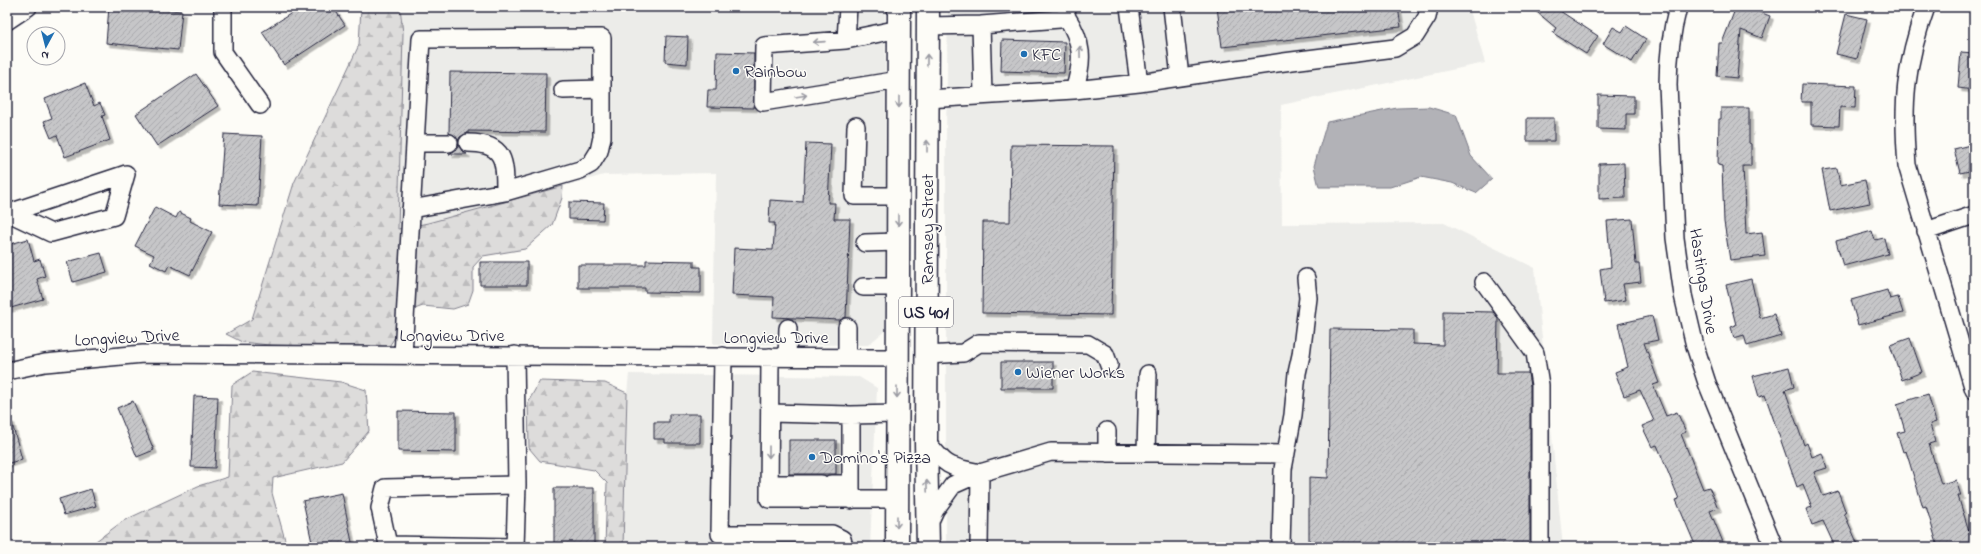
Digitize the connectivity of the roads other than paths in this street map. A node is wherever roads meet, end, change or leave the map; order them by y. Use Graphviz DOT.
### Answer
graph roads {
  1 [pos="28,7"];
  2 [pos="223,7"];
  3 [pos="848,7"];
  4 [pos="899,7"];
  5 [pos="1129,7"];
  6 [pos="1172,7"];
  7 [pos="1428,7"];
  8 [pos="1678,7"];
  9 [pos="1926,7"];
  10 [pos="1067,12"];
  11 [pos="928,16"];
  12 [pos="7,21"];
  13 [pos="981,25"];
  14 [pos="899,29"];
  15 [pos="846,40"];
  16 [pos="1180,77"];
  17 [pos="899,80"];
  18 [pos="1139,83"];
  19 [pos="602,89"];
  20 [pos="563,90"];
  21 [pos="1074,90"];
  22 [pos="983,95"];
  23 [pos="927,99"];
  24 [pos="260,105"];
  25 [pos="856,126"];
  26 [pos="415,142"];
  27 [pos="449,143"];
  28 [pos="468,143"];
  29 [pos="505,192"];
  30 [pos="898,196"];
  31 [pos="411,209"];
  32 [pos="8,213"];
  33 [pos="1974,215"];
  34 [pos="1926,231"];
  35 [pos="898,242"];
  36 [pos="865,243"];
  37 [pos="1306,278"];
  38 [pos="1484,282"];
  39 [pos="863,287"];
  40 [pos="898,287"];
  41 [pos="847,327"];
  42 [pos="788,328"];
  43 [pos="403,355"];
  44 [pos="515,355"];
  45 [pos="926,355"];
  46 [pos="723,356"];
  47 [pos="770,356"];
  48 [pos="787,357"];
  49 [pos="847,357"];
  50 [pos="898,358"];
  51 [pos="1109,365"];
  52 [pos="7,371"];
  53 [pos="1148,374"];
  54 [pos="1974,390"];
  55 [pos="770,413"];
  56 [pos="897,414"];
  57 [pos="851,415"];
  58 [pos="1107,431"];
  59 [pos="926,441"];
  60 [pos="1107,453"];
  61 [pos="1146,453"];
  62 [pos="1286,454"];
  63 [pos="980,473"];
  64 [pos="517,485"];
  65 [pos="769,488"];
  66 [pos="851,492"];
  67 [pos="897,499"];
  68 [pos="928,525"];
  69 [pos="844,547"];
  70 [pos="897,547"];
  71 [pos="928,547"];
  72 [pos="979,547"];
  73 [pos="1281,547"];
  74 [pos="1540,547"];
  75 [pos="1774,547"];
  1 -- 12 [label="street"];
  2 -- 24 [label="street"];
  3 -- 15 [label="street"];
  4 -- 14 [label="main road, Ramsey Street / US 401"];
  5 -- 18 [label="street"];
  6 -- 16 [label="street"];
  7 -- 16 [label="street"];
  8 -- 75 [label="street, Hastings Drive"];
  9 -- 34 [label="street"];
  10 -- 13 [label="street"];
  21 -- 10 [label="street, one-way"];
  11 -- 13 [label="street"];
  23 -- 11 [label="main road, Ramsey Street / US 401, one-way"];
  13 -- 22 [label="street"];
  14 -- 15 [label="street"];
  14 -- 17 [label="main road, Ramsey Street / US 401"];
  15 -- 17 [label="street, one-way"];
  16 -- 18 [label="street"];
  17 -- 30 [label="main road, Ramsey Street / US 401, one-way"];
  18 -- 21 [label="street"];
  19 -- 20 [label="street"];
  19 -- 26 [label="street"];
  19 -- 29 [label="street"];
  21 -- 22 [label="street"];
  22 -- 23 [label="street"];
  45 -- 23 [label="main road, Ramsey Street / US 401, one-way"];
  25 -- 30 [label="street"];
  26 -- 27 [label="street"];
  26 -- 31 [label="street"];
  28 -- 29 [label="street"];
  29 -- 31 [label="street"];
  30 -- 35 [label="main road, Ramsey Street / US 401, one-way"];
  31 -- 43 [label="street"];
  32 -- 32 [label="street"];
  33 -- 34 [label="street"];
  34 -- 54 [label="street"];
  35 -- 36 [label="street"];
  35 -- 40 [label="main road, Ramsey Street / US 401"];
  37 -- 62 [label="street"];
  38 -- 74 [label="street"];
  39 -- 40 [label="street"];
  40 -- 50 [label="main road, Ramsey Street / US 401"];
  41 -- 49 [label="street"];
  42 -- 48 [label="street"];
  43 -- 44 [label="street, Longview Drive"];
  43 -- 52 [label="street, Longview Drive"];
  44 -- 46 [label="street, Longview Drive"];
  44 -- 64 [label="street"];
  45 -- 51 [label="street"];
  45 -- 59 [label="main road, Ramsey Street / US 401"];
  46 -- 47 [label="street, Longview Drive"];
  46 -- 69 [label="street"];
  47 -- 48 [label="street, Longview Drive"];
  47 -- 55 [label="street"];
  48 -- 49 [label="street, Longview Drive"];
  49 -- 50 [label="street, Longview Drive"];
  50 -- 56 [label="main road, Ramsey Street / US 401, one-way"];
  53 -- 61 [label="street"];
  55 -- 57 [label="street"];
  55 -- 65 [label="street, one-way"];
  56 -- 57 [label="street"];
  56 -- 67 [label="main road, Ramsey Street / US 401"];
  57 -- 66 [label="street"];
  58 -- 60 [label="street"];
  59 -- 63 [label="street"];
  68 -- 59 [label="main road, Ramsey Street / US 401, one-way"];
  60 -- 61 [label="street"];
  60 -- 63 [label="street"];
  61 -- 62 [label="street"];
  62 -- 73 [label="street"];
  63 -- 68 [label="street"];
  63 -- 72 [label="street"];
  64 -- 64 [label="street"];
  65 -- 66 [label="street"];
  65 -- 66 [label="street"];
  66 -- 67 [label="street"];
  67 -- 70 [label="main road, Ramsey Street / US 401, one-way"];
  68 -- 71 [label="main road, Ramsey Street / US 401"];
}
